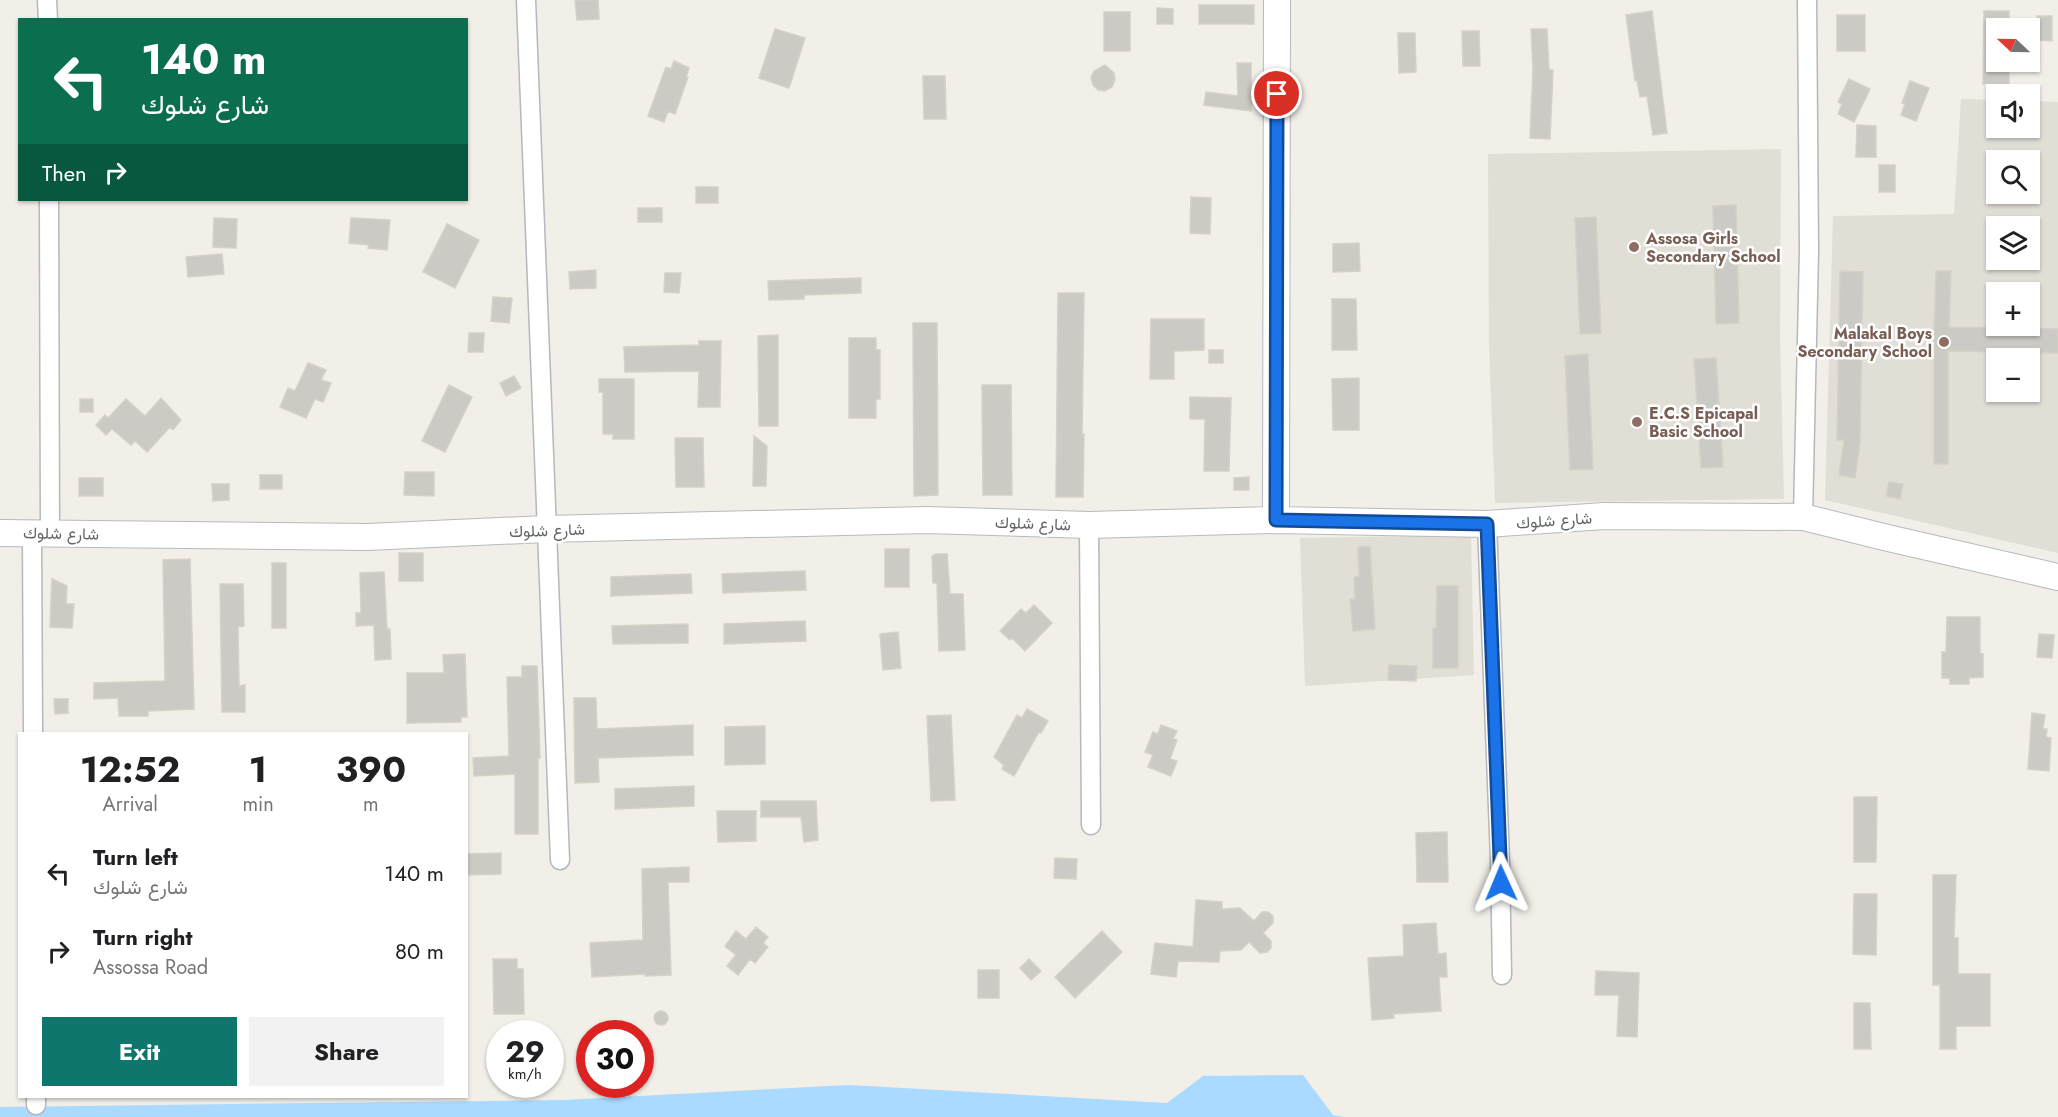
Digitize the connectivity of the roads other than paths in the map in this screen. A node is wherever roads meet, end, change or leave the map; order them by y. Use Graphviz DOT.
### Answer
graph roads {
  1 [pos="48,0"];
  2 [pos="526,0"];
  3 [pos="1277,0"];
  4 [pos="1807,0"];
  5 [pos="48,18"];
  6 [pos="49,201"];
  7 [pos="1803,517"];
  8 [pos="1276,520"];
  9 [pos="1487,524"];
  10 [pos="1089,525"];
  11 [pos="546,530"];
  12 [pos="0,533"];
  13 [pos="41,533"];
  14 [pos="2058,577"];
  15 [pos="33,732"];
  16 [pos="1091,825"];
  17 [pos="560,860"];
  18 [pos="1502,975"];
  1 -- 5 [label="street"];
  2 -- 11 [label="street"];
  3 -- 8 [label="street"];
  4 -- 7 [label="street"];
  6 -- 13 [label="street"];
  7 -- 9 [label="street, شارع شلوك"];
  7 -- 14 [label="street, شارع شلوك"];
  8 -- 9 [label="street, شارع شلوك"];
  8 -- 10 [label="street, شارع شلوك"];
  9 -- 18 [label="street"];
  10 -- 11 [label="street, شارع شلوك"];
  10 -- 16 [label="street"];
  11 -- 13 [label="street, شارع شلوك"];
  11 -- 17 [label="street"];
  12 -- 13 [label="street, شارع شلوك"];
  13 -- 15 [label="street"];
}
